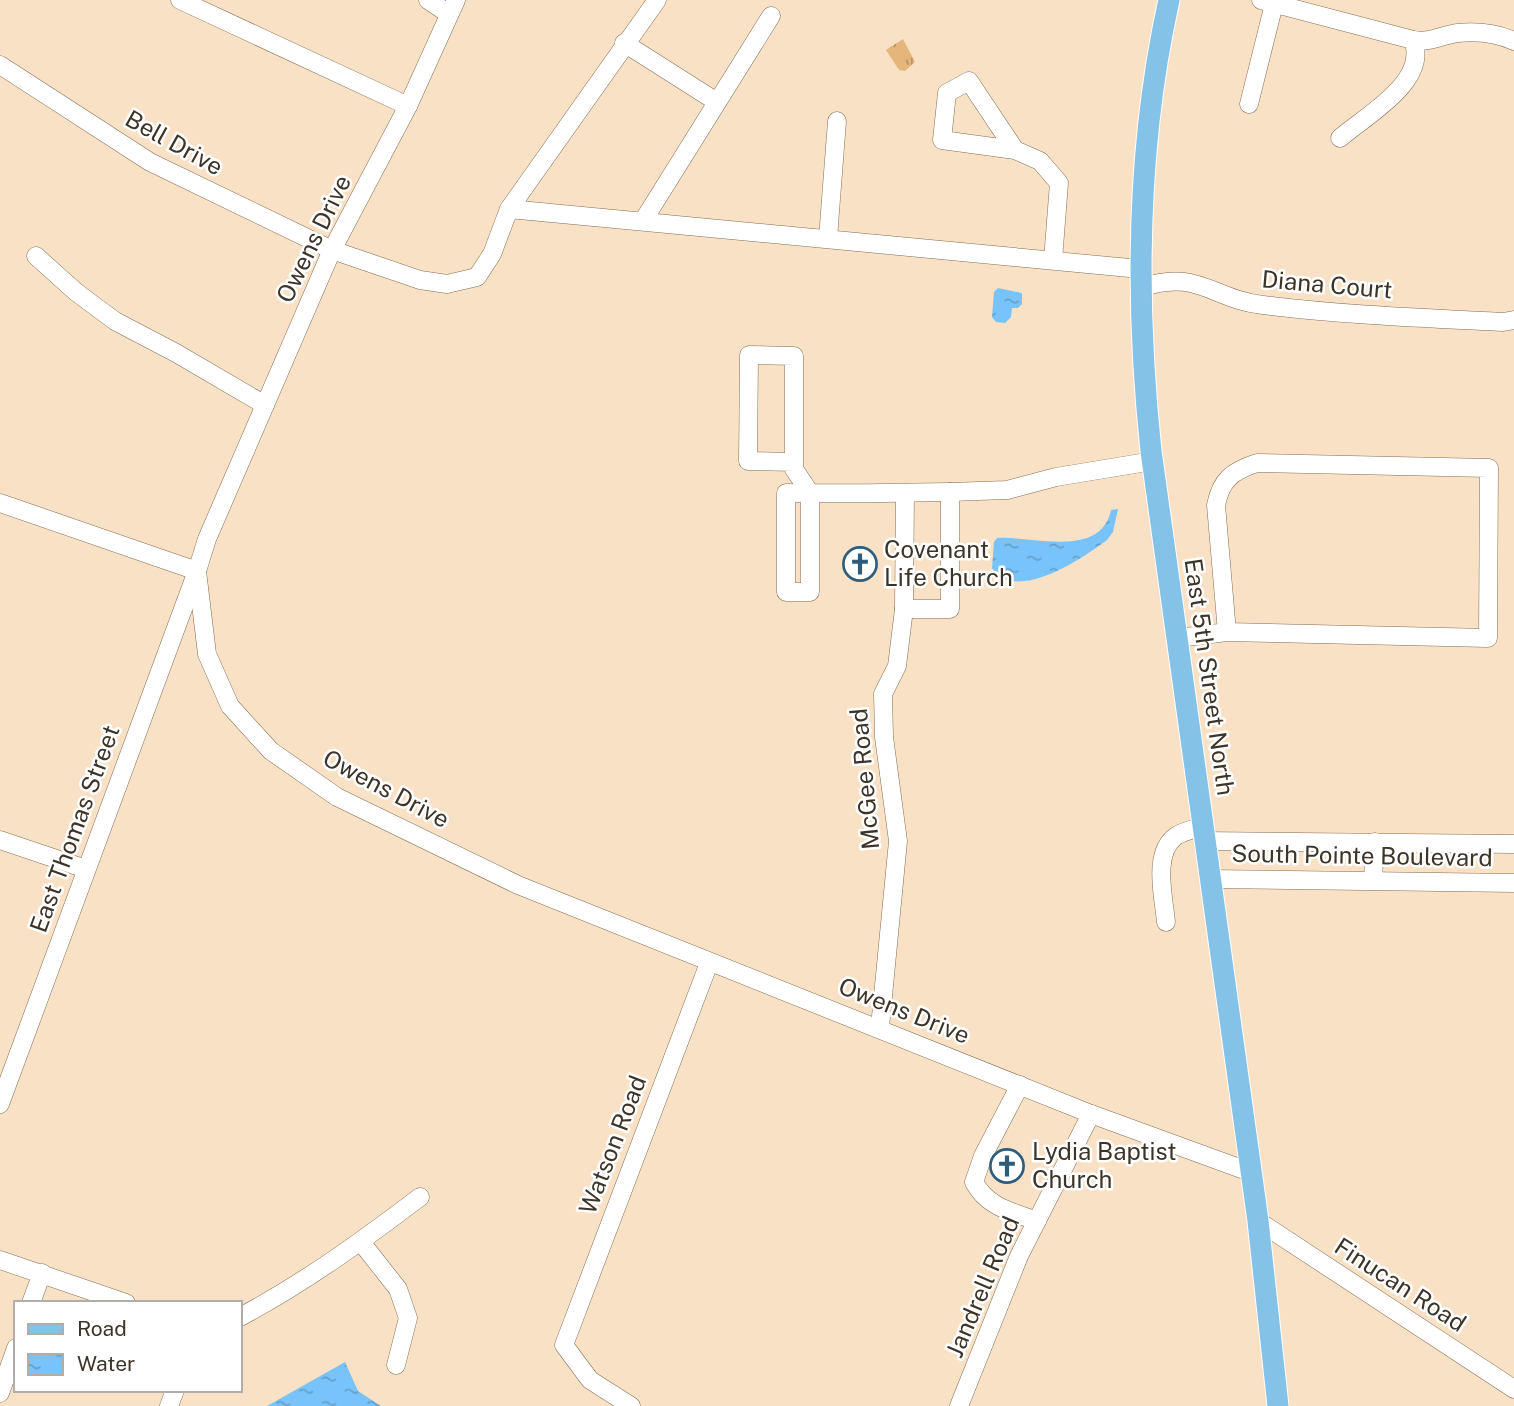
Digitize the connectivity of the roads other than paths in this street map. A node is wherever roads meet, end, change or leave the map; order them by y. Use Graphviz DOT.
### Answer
graph roads {
  1 [pos="180,0"];
  2 [pos="428,0"];
  3 [pos="657,0"];
  4 [pos="1169,0"];
  5 [pos="1267,2"];
  6 [pos="452,7"];
  7 [pos="771,16"];
  8 [pos="1413,40"];
  9 [pos="1514,41"];
  10 [pos="624,43"];
  11 [pos="0,65"];
  12 [pos="717,102"];
  13 [pos="1249,104"];
  14 [pos="408,106"];
  15 [pos="837,121"];
  16 [pos="1340,138"];
  17 [pos="1014,150"];
  18 [pos="509,209"];
  19 [pos="643,221"];
  20 [pos="828,238"];
  21 [pos="332,250"];
  22 [pos="36,256"];
  23 [pos="1054,260"];
  24 [pos="1140,278"];
  25 [pos="1514,320"];
  26 [pos="265,405"];
  27 [pos="1153,461"];
  28 [pos="794,462"];
  29 [pos="950,492"];
  30 [pos="905,493"];
  31 [pos="810,494"];
  32 [pos="0,503"];
  33 [pos="197,571"];
  34 [pos="904,609"];
  35 [pos="1227,632"];
  36 [pos="1178,638"];
  37 [pos="1204,834"];
  38 [pos="0,840"];
  39 [pos="1375,842"];
  40 [pos="1514,844"];
  41 [pos="86,869"];
  42 [pos="1210,879"];
  43 [pos="1373,880"];
  44 [pos="1514,883"];
  45 [pos="1166,922"];
  46 [pos="709,962"];
  47 [pos="880,1027"];
  48 [pos="1020,1085"];
  49 [pos="0,1104"];
  50 [pos="1091,1114"];
  51 [pos="1250,1172"];
  52 [pos="420,1197"];
  53 [pos="1037,1221"];
  54 [pos="1258,1222"];
  55 [pos="361,1242"];
  56 [pos="0,1260"];
  57 [pos="42,1273"];
  58 [pos="32,1301"];
  59 [pos="120,1301"];
  60 [pos="242,1316"];
  61 [pos="14,1354"];
  62 [pos="396,1365"];
  63 [pos="1514,1389"];
  64 [pos="0,1393"];
  65 [pos="631,1406"];
  66 [pos="959,1406"];
  67 [pos="1278,1406"];
  1 -- 14 [label="street"];
  2 -- 6 [label="street"];
  3 -- 10 [label="street"];
  4 -- 24 [label="main road, East 5th Street North"];
  5 -- 8 [label="street"];
  5 -- 13 [label="street"];
  6 -- 14 [label="street, Owens Drive"];
  7 -- 12 [label="street"];
  8 -- 9 [label="street"];
  8 -- 16 [label="street"];
  10 -- 12 [label="street"];
  10 -- 18 [label="street"];
  11 -- 21 [label="street, Bell Drive"];
  12 -- 19 [label="street"];
  14 -- 21 [label="street, Owens Drive"];
  15 -- 20 [label="street"];
  17 -- 17 [label="street"];
  17 -- 23 [label="street"];
  18 -- 19 [label="street, Diana Court"];
  18 -- 21 [label="street, Bell Drive"];
  19 -- 20 [label="street, Diana Court"];
  20 -- 23 [label="street, Diana Court"];
  21 -- 26 [label="street, Owens Drive"];
  22 -- 26 [label="street"];
  23 -- 24 [label="street, Diana Court"];
  24 -- 25 [label="street, Diana Court"];
  24 -- 27 [label="main road, East 5th Street North"];
  26 -- 33 [label="street, Owens Drive"];
  27 -- 29 [label="street"];
  27 -- 36 [label="main road, East 5th Street North"];
  28 -- 28 [label="street"];
  28 -- 31 [label="street"];
  29 -- 30 [label="street"];
  29 -- 34 [label="street"];
  30 -- 31 [label="street"];
  30 -- 34 [label="street"];
  31 -- 31 [label="street"];
  32 -- 33 [label="street"];
  33 -- 41 [label="street, East Thomas Street"];
  33 -- 46 [label="street, Owens Drive"];
  34 -- 47 [label="street, McGee Road"];
  35 -- 35 [label="street"];
  35 -- 36 [label="street"];
  36 -- 37 [label="main road, East 5th Street North"];
  37 -- 39 [label="street, South Pointe Boulevard"];
  37 -- 42 [label="main road, East 5th Street North"];
  37 -- 45 [label="street"];
  38 -- 41 [label="street"];
  39 -- 40 [label="street, South Pointe Boulevard"];
  39 -- 43 [label="street"];
  41 -- 49 [label="street, East Thomas Street"];
  42 -- 43 [label="street, South Pointe Boulevard"];
  42 -- 51 [label="main road, East 5th Street North"];
  43 -- 44 [label="street, South Pointe Boulevard"];
  46 -- 47 [label="street, Owens Drive"];
  46 -- 65 [label="street, Watson Road"];
  47 -- 48 [label="street, Owens Drive"];
  48 -- 50 [label="street, Owens Drive"];
  48 -- 53 [label="street"];
  50 -- 51 [label="street, Owens Drive"];
  50 -- 53 [label="street, Jandrell Road"];
  51 -- 54 [label="main road, East 5th Street North"];
  52 -- 55 [label="street"];
  53 -- 66 [label="street, Jandrell Road"];
  54 -- 63 [label="street, Finucan Road"];
  54 -- 67 [label="main road, East 5th Street North"];
  55 -- 60 [label="street"];
  55 -- 62 [label="street"];
  56 -- 57 [label="street"];
  57 -- 58 [label="street"];
  57 -- 59 [label="street"];
  61 -- 64 [label="street"];
}
